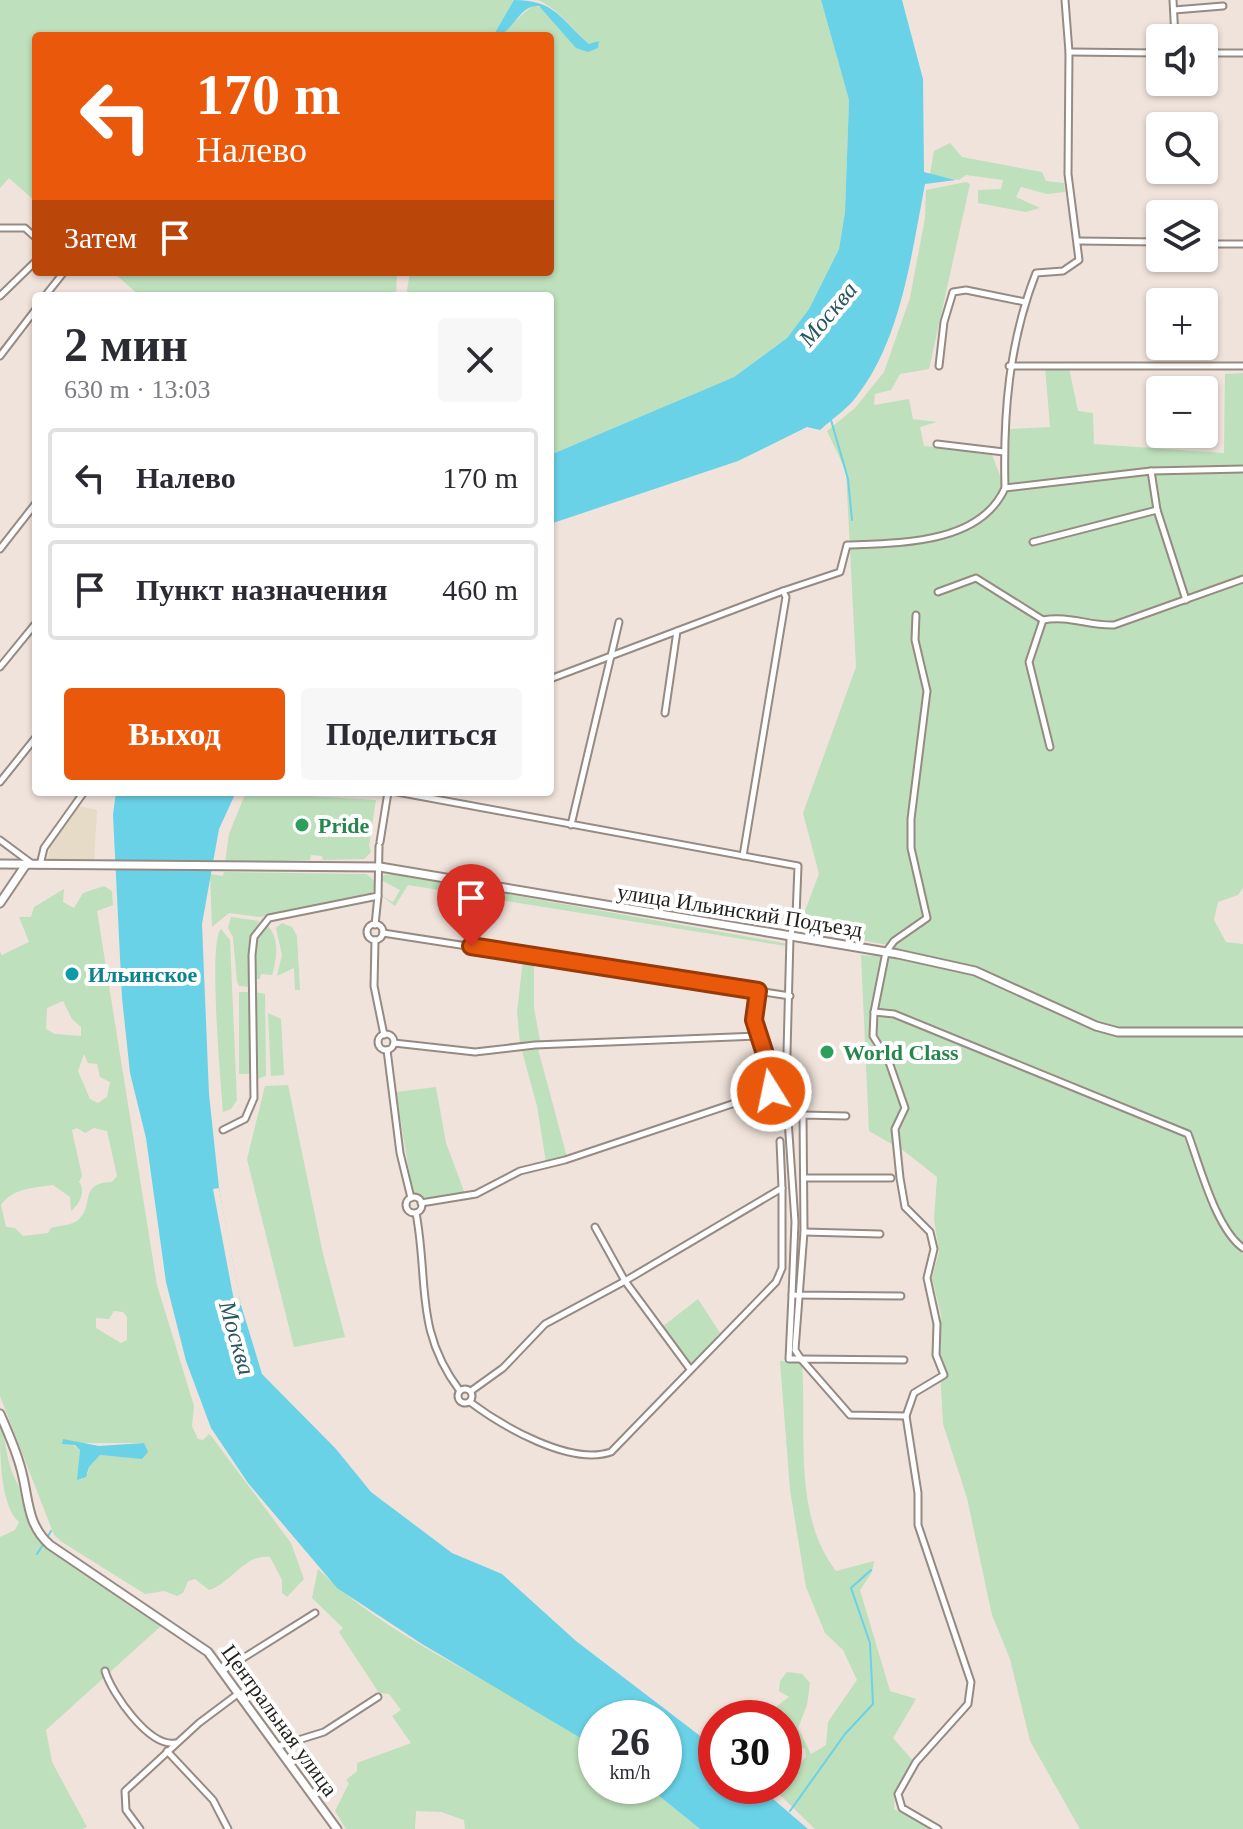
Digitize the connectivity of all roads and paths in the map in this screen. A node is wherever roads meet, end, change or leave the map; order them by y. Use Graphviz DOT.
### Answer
graph roads {
  1 [pos="1065,0"];
  2 [pos="1173,0"];
  3 [pos="1223,6"];
  4 [pos="1174,10"];
  5 [pos="1174,24"];
  6 [pos="1069,52"];
  7 [pos="1146,53"];
  8 [pos="1218,53"];
  9 [pos="1243,53"];
  10 [pos="0,228"];
  11 [pos="32,234"];
  12 [pos="1078,241"];
  13 [pos="1146,242"];
  14 [pos="1218,244"];
  15 [pos="1243,244"];
  16 [pos="32,265"];
  17 [pos="61,276"];
  18 [pos="48,292"];
  19 [pos="0,296"];
  20 [pos="1025,302"];
  21 [pos="32,314"];
  22 [pos="0,356"];
  23 [pos="939,366"];
  24 [pos="1009,366"];
  25 [pos="1243,366"];
  26 [pos="937,444"];
  27 [pos="1004,452"];
  28 [pos="1243,469"];
  29 [pos="1151,471"];
  30 [pos="1005,488"];
  31 [pos="32,508"];
  32 [pos="1157,510"];
  33 [pos="1033,542"];
  34 [pos="0,549"];
  35 [pos="1243,579"];
  36 [pos="783,591"];
  37 [pos="938,592"];
  38 [pos="1186,600"];
  39 [pos="916,615"];
  40 [pos="1043,620"];
  41 [pos="619,622"];
  42 [pos="32,628"];
  43 [pos="677,631"];
  44 [pos="611,656"];
  45 [pos="0,667"];
  46 [pos="554,677"];
  47 [pos="665,713"];
  48 [pos="32,742"];
  49 [pos="1050,747"];
  50 [pos="0,782"];
  51 [pos="81,796"];
  52 [pos="387,796"];
  53 [pos="418,796"];
  54 [pos="571,825"];
  55 [pos="0,840"];
  56 [pos="743,856"];
  57 [pos="0,864"];
  58 [pos="33,866"];
  59 [pos="380,867"];
  60 [pos="378,896"];
  61 [pos="0,903"];
  62 [pos="375,925"];
  63 [pos="383,933"];
  64 [pos="790,937"];
  65 [pos="375,940"];
  66 [pos="886,952"];
  67 [pos="758,991"];
  68 [pos="790,996"];
  69 [pos="874,1012"];
  70 [pos="1243,1032"];
  71 [pos="384,1035"];
  72 [pos="758,1036"];
  73 [pos="394,1043"];
  74 [pos="387,1050"];
  75 [pos="787,1114"];
  76 [pos="803,1115"];
  77 [pos="846,1116"];
  78 [pos="223,1130"];
  79 [pos="780,1141"];
  80 [pos="804,1178"];
  81 [pos="891,1178"];
  82 [pos="782,1188"];
  83 [pos="411,1198"];
  84 [pos="421,1203"];
  85 [pos="416,1213"];
  86 [pos="595,1227"];
  87 [pos="804,1232"];
  88 [pos="880,1234"];
  89 [pos="1243,1248"];
  90 [pos="625,1281"];
  91 [pos="796,1294"];
  92 [pos="901,1296"];
  93 [pos="801,1359"];
  94 [pos="904,1360"];
  95 [pos="690,1369"];
  96 [pos="460,1391"];
  97 [pos="471,1391"];
  98 [pos="470,1402"];
  99 [pos="0,1414"];
  100 [pos="906,1416"];
  101 [pos="315,1613"];
  102 [pos="224,1670"];
  103 [pos="105,1671"];
  104 [pos="240,1693"];
  105 [pos="378,1697"];
  106 [pos="176,1743"];
  107 [pos="279,1746"];
  108 [pos="167,1751"];
  109 [pos="140,1829"];
  110 [pos="228,1829"];
  111 [pos="337,1829"];
  112 [pos="938,1829"];
  1 -- 6 [label="street"];
  2 -- 4 [label="street"];
  3 -- 4 [label="street"];
  4 -- 5 [label="street"];
  6 -- 7 [label="street"];
  6 -- 12 [label="street"];
  8 -- 9 [label="street"];
  10 -- 11 [label="street"];
  12 -- 13 [label="street"];
  12 -- 20 [label="street"];
  14 -- 15 [label="street"];
  16 -- 19 [label="street"];
  17 -- 18 [label="street"];
  20 -- 23 [label="street"];
  20 -- 24 [label="street"];
  21 -- 22 [label="street"];
  24 -- 25 [label="street"];
  24 -- 27 [label="street"];
  26 -- 27 [label="street"];
  27 -- 30 [label="street"];
  28 -- 29 [label="street"];
  29 -- 30 [label="street"];
  29 -- 32 [label="street"];
  30 -- 36 [label="street"];
  31 -- 34 [label="street"];
  32 -- 33 [label="street"];
  32 -- 38 [label="street"];
  35 -- 38 [label="street"];
  36 -- 43 [label="street"];
  36 -- 56 [label="street"];
  37 -- 40 [label="street"];
  38 -- 40 [label="street"];
  39 -- 66 [label="street"];
  40 -- 49 [label="street"];
  41 -- 44 [label="street"];
  42 -- 45 [label="street"];
  43 -- 44 [label="street"];
  43 -- 47 [label="street"];
  44 -- 46 [label="street"];
  44 -- 54 [label="street"];
  48 -- 50 [label="street"];
  51 -- 58 [label="street"];
  52 -- 59 [label="street"];
  53 -- 54 [label="street"];
  54 -- 56 [label="street"];
  55 -- 58 [label="street"];
  56 -- 64 [label="street"];
  57 -- 58 [label="main road, улица Ильинский Подъезд"];
  58 -- 59 [label="main road, улица Ильинский Подъезд"];
  58 -- 61 [label="main road"];
  59 -- 60 [label="street"];
  59 -- 64 [label="main road, улица Ильинский Подъезд"];
  60 -- 62 [label="street"];
  60 -- 78 [label="street"];
  62 -- 63 [label="street"];
  62 -- 65 [label="street"];
  63 -- 65 [label="street"];
  63 -- 67 [label="street"];
  64 -- 66 [label="main road, улица Ильинский Подъезд"];
  64 -- 68 [label="street"];
  65 -- 71 [label="street"];
  66 -- 69 [label="street"];
  66 -- 70 [label="main road, улица Ильинский Подъезд"];
  67 -- 68 [label="street"];
  67 -- 72 [label="street"];
  68 -- 75 [label="street"];
  69 -- 89 [label="street"];
  69 -- 100 [label="street"];
  71 -- 73 [label="street"];
  71 -- 74 [label="street"];
  72 -- 73 [label="street"];
  72 -- 84 [label="street"];
  73 -- 74 [label="street"];
  74 -- 83 [label="street"];
  75 -- 76 [label="street"];
  75 -- 91 [label="street"];
  76 -- 77 [label="street"];
  76 -- 80 [label="street"];
  79 -- 82 [label="street"];
  80 -- 81 [label="street"];
  80 -- 87 [label="street"];
  82 -- 90 [label="street"];
  82 -- 95 [label="street"];
  83 -- 84 [label="street"];
  83 -- 85 [label="street"];
  84 -- 85 [label="street"];
  85 -- 96 [label="street"];
  86 -- 90 [label="street"];
  87 -- 88 [label="street"];
  87 -- 91 [label="street"];
  90 -- 95 [label="street"];
  90 -- 97 [label="street"];
  91 -- 92 [label="street"];
  91 -- 93 [label="street"];
  91 -- 93 [label="street"];
  93 -- 94 [label="street"];
  93 -- 100 [label="street"];
  95 -- 98 [label="street"];
  96 -- 97 [label="street"];
  96 -- 98 [label="street"];
  97 -- 98 [label="street"];
  99 -- 102 [label="main road, Центральная улица"];
  100 -- 112 [label="street"];
  101 -- 102 [label="street"];
  102 -- 104 [label="main road, Центральная улица"];
  103 -- 106 [label="street"];
  104 -- 106 [label="street"];
  104 -- 107 [label="main road, Центральная улица"];
  105 -- 107 [label="street"];
  106 -- 108 [label="street"];
  107 -- 111 [label="main road, Центральная улица"];
  108 -- 109 [label="street"];
  108 -- 110 [label="street"];
}
